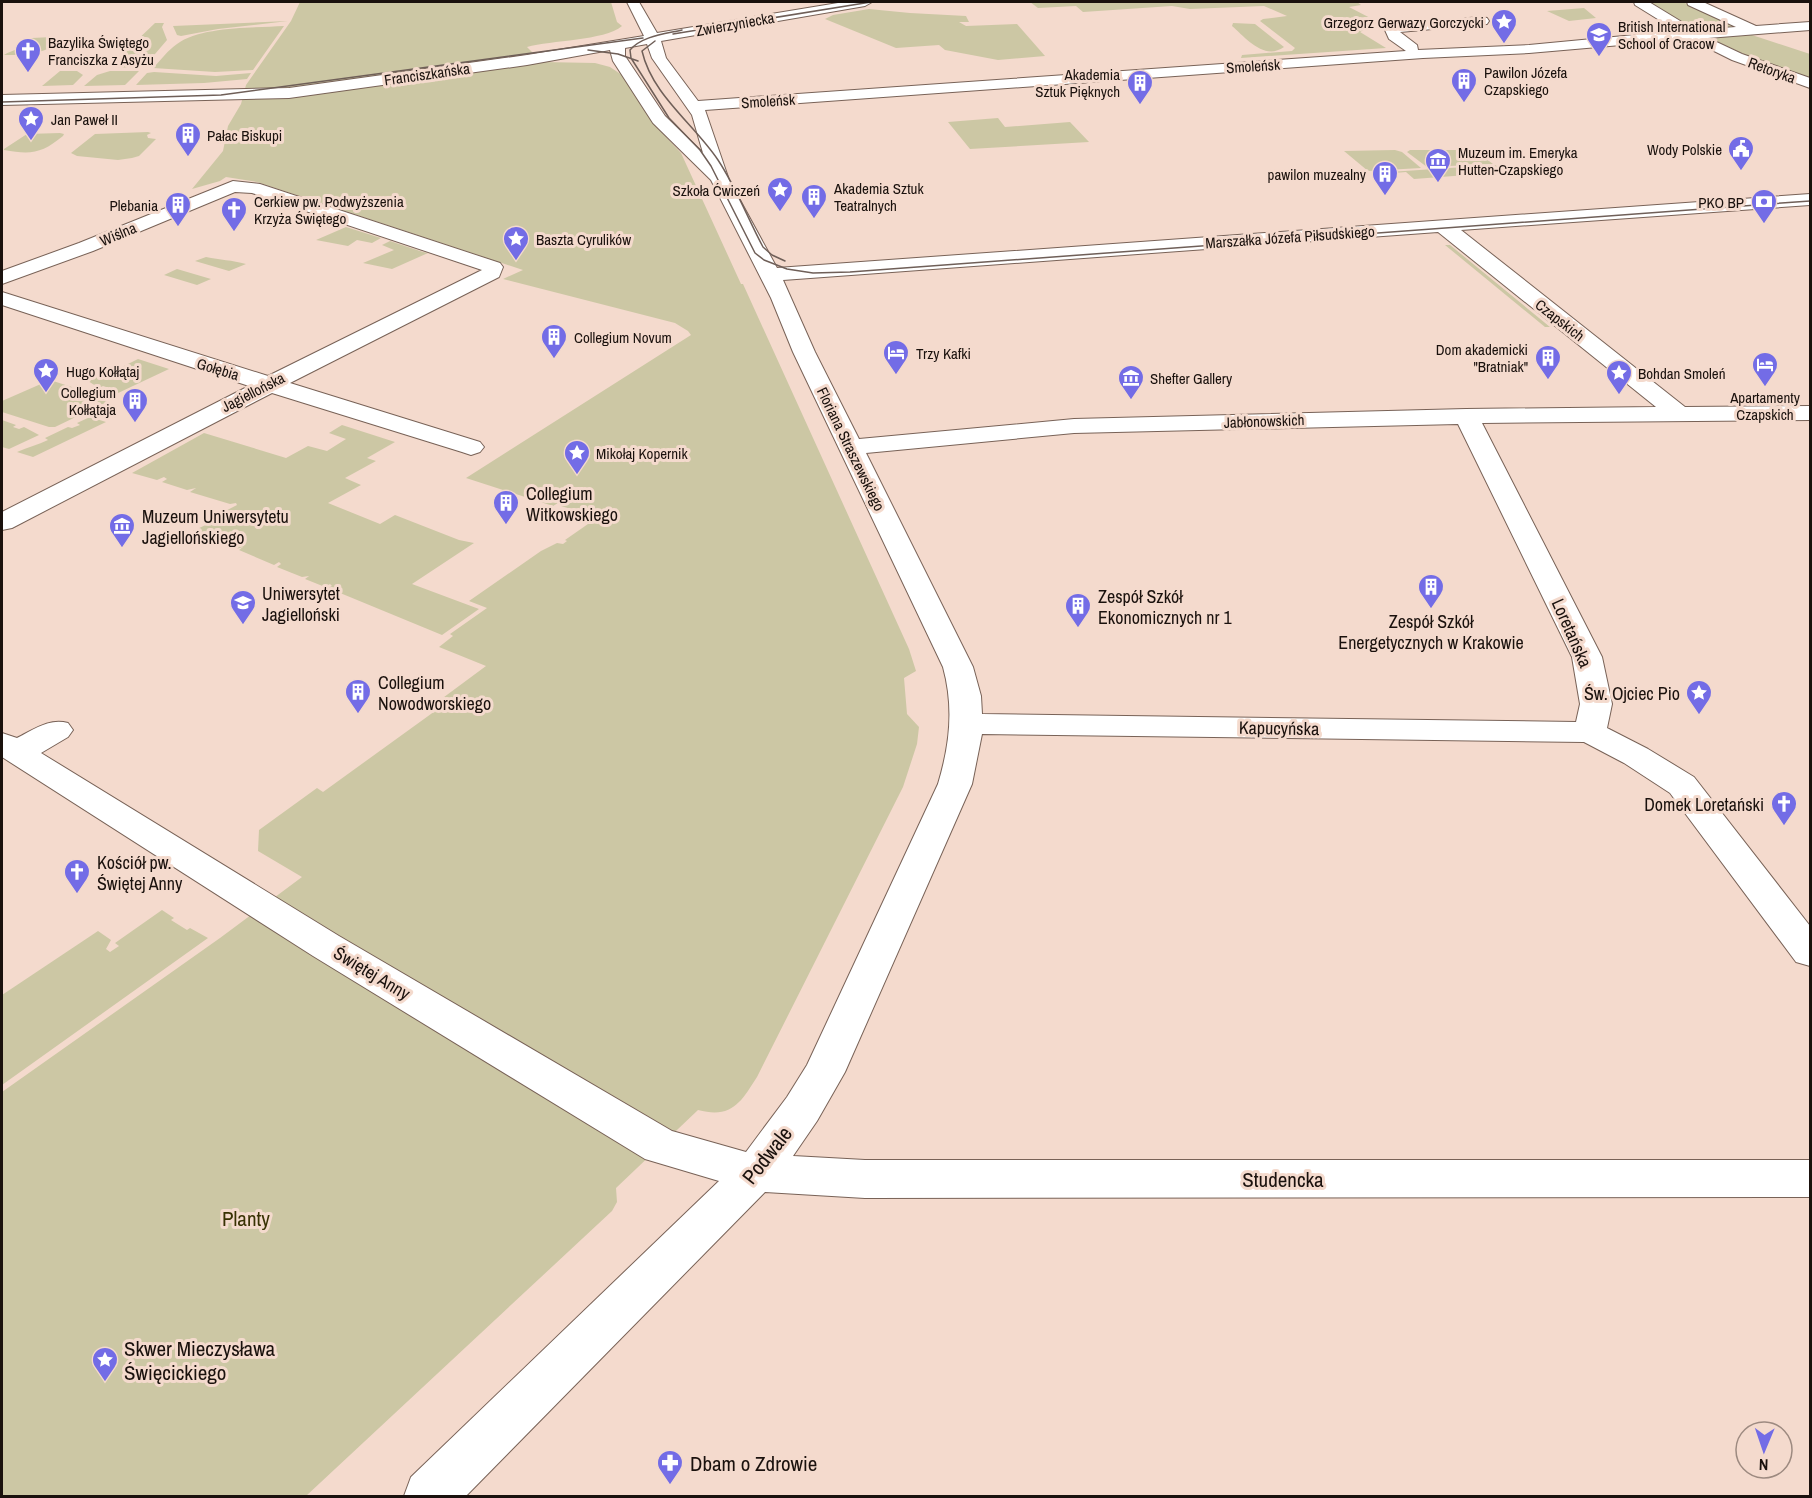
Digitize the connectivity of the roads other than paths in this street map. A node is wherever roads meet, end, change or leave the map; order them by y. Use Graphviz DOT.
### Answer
graph roads {
  1 [pos="633,2"];
  2 [pos="864,2"];
  3 [pos="1640,2"];
  4 [pos="1693,2"];
  5 [pos="1465,8"];
  6 [pos="1810,26"];
  7 [pos="1492,27"];
  8 [pos="1754,30"];
  9 [pos="650,34"];
  10 [pos="1694,34"];
  11 [pos="1791,42"];
  12 [pos="617,45"];
  13 [pos="1412,48"];
  14 [pos="1529,49"];
  15 [pos="1810,83"];
  16 [pos="200,95"];
  17 [pos="2,100"];
  18 [pos="694,106"];
  19 [pos="720,180"];
  20 [pos="233,186"];
  21 [pos="1810,199"];
  22 [pos="1443,226"];
  23 [pos="770,275"];
  24 [pos="2,278"];
  25 [pos="2,298"];
  26 [pos="268,384"];
  27 [pos="1678,413"];
  28 [pos="1810,413"];
  29 [pos="1466,416"];
  30 [pos="471,447"];
  31 [pos="850,447"];
  32 [pos="2,522"];
  33 [pos="967,724"];
  34 [pos="57,730"];
  35 [pos="1590,732"];
  36 [pos="9,747"];
  37 [pos="1810,952"];
  38 [pos="756,1173"];
  39 [pos="1810,1179"];
  40 [pos="430,1497"];
  1 -- 9 [label="street, Floriana Straszewskiego"];
  2 -- 9 [label="street, Zwierzyniecka"];
  3 -- 10 [label="street, Retoryka"];
  4 -- 8 [label="street, Retoryka"];
  5 -- 7 [label="street"];
  6 -- 8 [label="street, Smoleńsk"];
  7 -- 13 [label="street"];
  7 -- 14 [label="street"];
  8 -- 10 [label="street, Smoleńsk"];
  8 -- 11 [label="street, Retoryka"];
  9 -- 12 [label="street, Franciszkańska"];
  9 -- 16 [label="street, Franciszkańska"];
  9 -- 18 [label="street, Floriana Straszewskiego"];
  10 -- 14 [label="street, Smoleńsk"];
  10 -- 15 [label="street, Retoryka"];
  12 -- 16 [label="street, Franciszkańska"];
  12 -- 19 [label="street, Floriana Straszewskiego"];
  14 -- 18 [label="street, Smoleńsk"];
  16 -- 17 [label="street, Franciszkańska"];
  18 -- 19 [label="street, Floriana Straszewskiego"];
  19 -- 23 [label="street, Floriana Straszewskiego"];
  20 -- 24 [label="street, Wiślna"];
  20 -- 26 [label="street, Jagiellońska"];
  21 -- 22 [label="street, Marszałka Józefa Piłsudskiego"];
  22 -- 23 [label="street, Marszałka Józefa Piłsudskiego"];
  22 -- 27 [label="street, Czapskich"];
  23 -- 31 [label="street, Floriana Straszewskiego"];
  25 -- 26 [label="street, Gołębia"];
  26 -- 30 [label="street, Gołębia"];
  26 -- 32 [label="street, Jagiellońska"];
  27 -- 28 [label="street, Jabłonowskich"];
  27 -- 29 [label="street, Jabłonowskich"];
  29 -- 31 [label="street, Jabłonowskich"];
  29 -- 35 [label="street, Loretańska"];
  31 -- 33 [label="street, Floriana Straszewskiego"];
  33 -- 35 [label="street, Kapucyńska"];
  33 -- 38 [label="street, Podwale"];
  34 -- 36 [label="street"];
  35 -- 37 [label="street"];
  36 -- 38 [label="street, Świętej Anny"];
  38 -- 39 [label="street, Studencka"];
  38 -- 40 [label="street, Podwale"];
}
